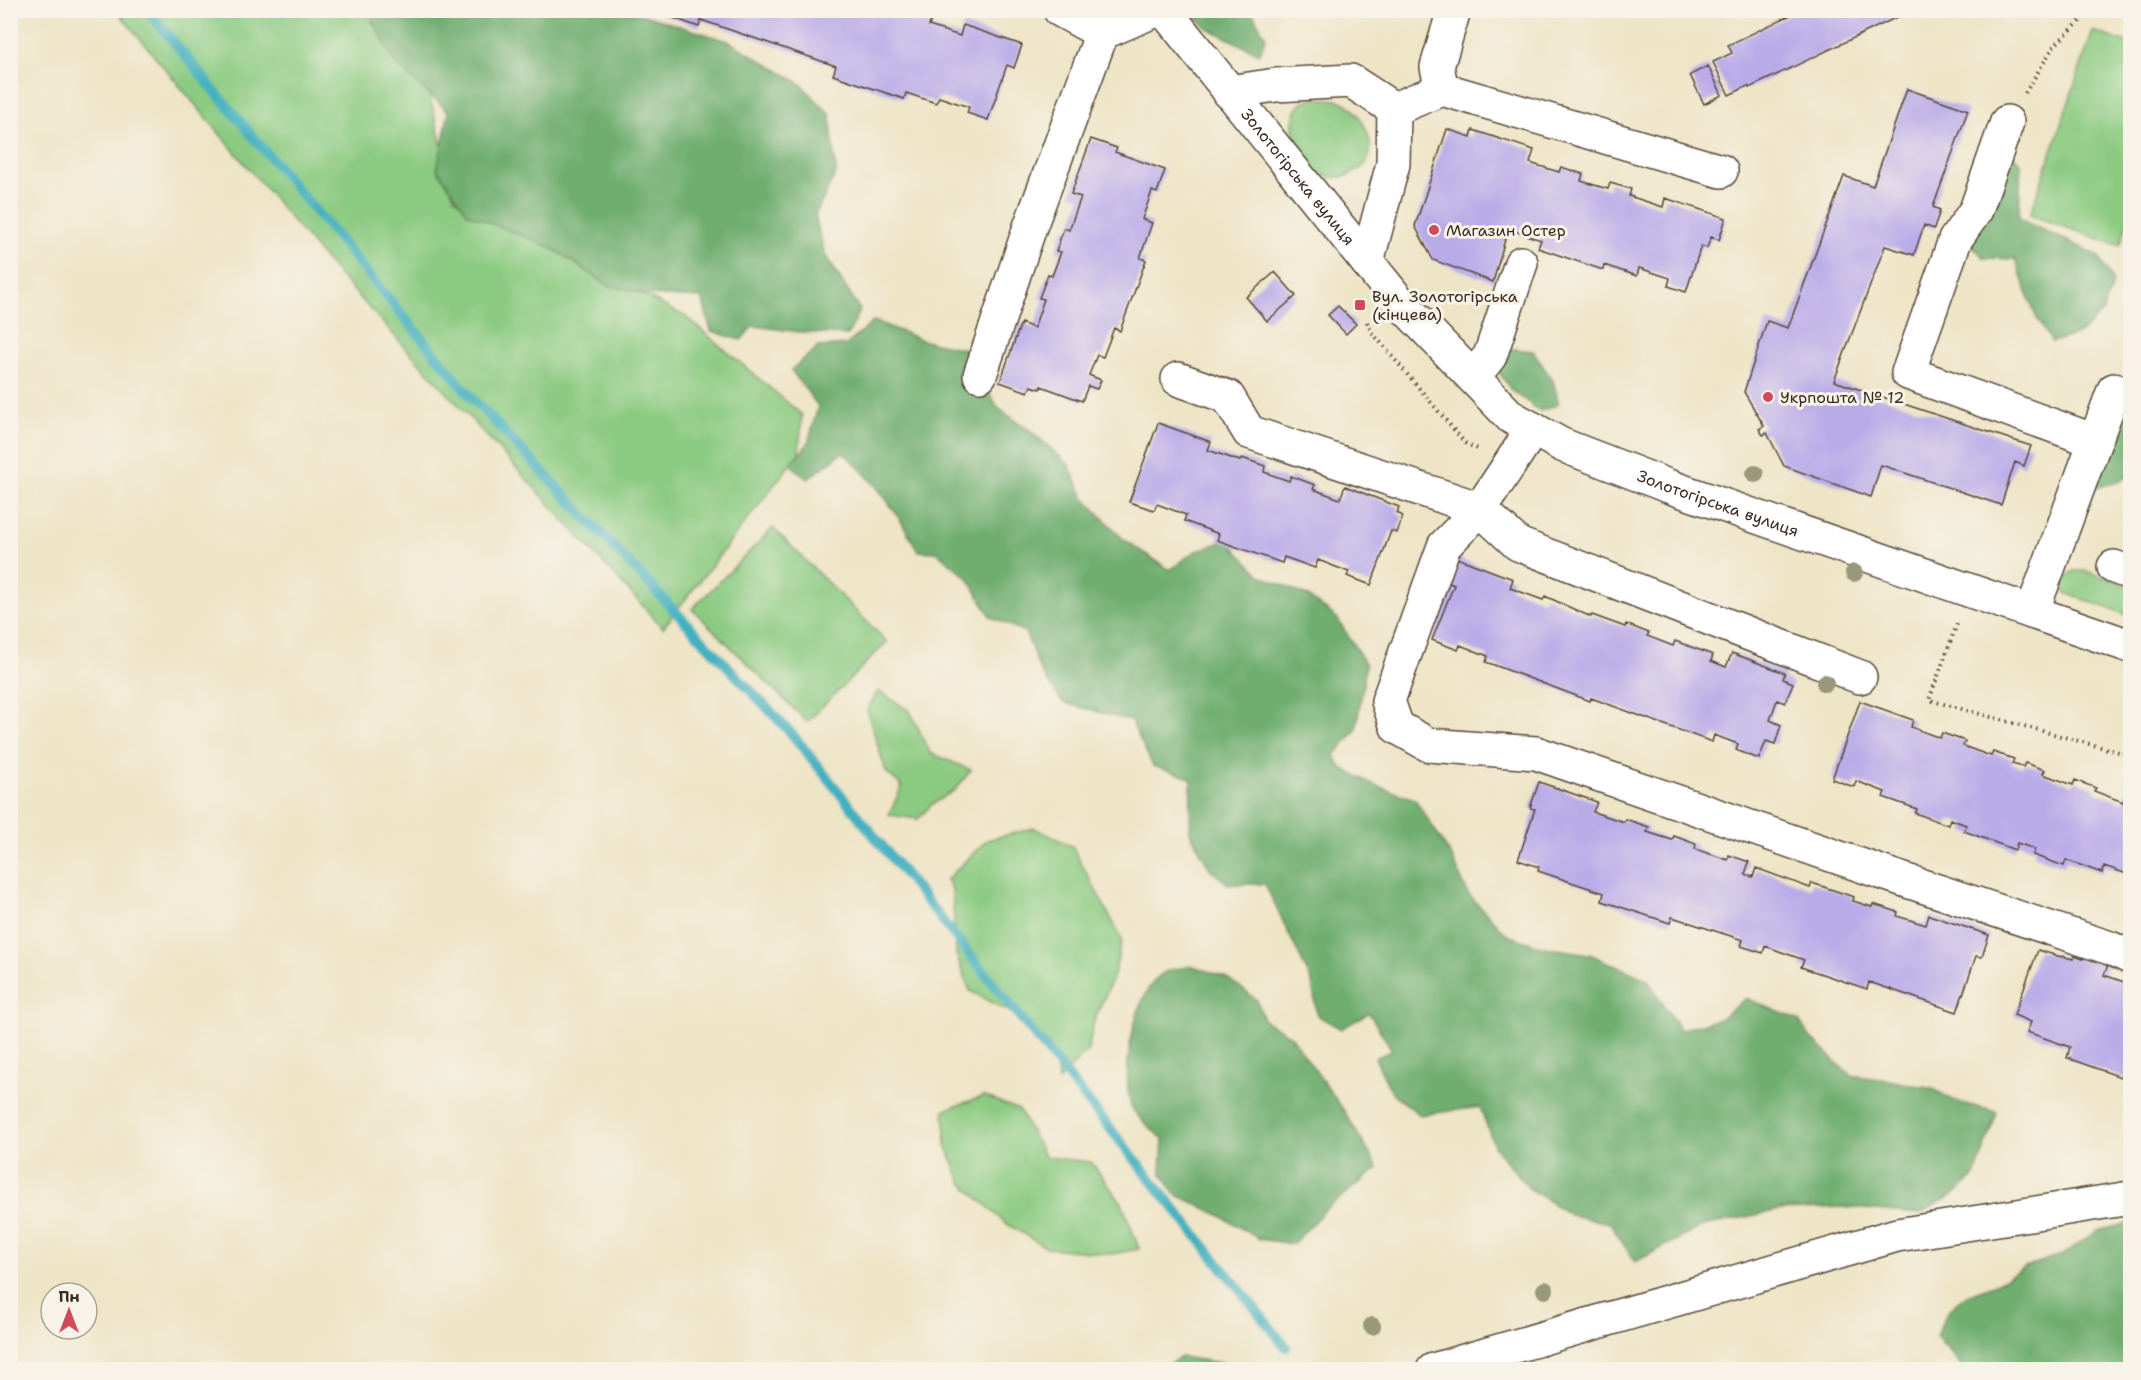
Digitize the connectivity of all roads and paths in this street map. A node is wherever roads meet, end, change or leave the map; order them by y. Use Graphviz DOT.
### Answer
graph roads {
  1 [pos="1060,10"];
  2 [pos="1156,10"];
  3 [pos="1164,10"];
  4 [pos="1454,10"];
  5 [pos="2092,10"];
  6 [pos="1102,33"];
  7 [pos="1442,89"];
  8 [pos="1229,92"];
  9 [pos="1394,110"];
  10 [pos="2007,122"];
  11 [pos="1721,171"];
  12 [pos="1367,262"];
  13 [pos="1521,263"];
  14 [pos="1364,314"];
  15 [pos="980,375"];
  16 [pos="1473,377"];
  17 [pos="1178,380"];
  18 [pos="2130,394"];
  19 [pos="1533,429"];
  20 [pos="2095,441"];
  21 [pos="1510,464"];
  22 [pos="1480,509"];
  23 [pos="2032,612"];
  24 [pos="1957,623"];
  25 [pos="2130,646"];
  26 [pos="1860,677"];
  27 [pos="2130,755"];
  28 [pos="2130,957"];
  29 [pos="2130,1198"];
  30 [pos="1434,1370"];
  1 -- 6 [label="street"];
  2 -- 6 [label="street"];
  3 -- 8 [label="street, Золотогірська вулиця"];
  4 -- 7 [label="street"];
  5 -- 10 [label="path"];
  6 -- 15 [label="street"];
  7 -- 9 [label="street"];
  7 -- 11 [label="street"];
  8 -- 9 [label="street, Золотогірська вулиця"];
  8 -- 12 [label="street, Золотогірська вулиця"];
  9 -- 12 [label="street, Золотогірська вулиця"];
  10 -- 20 [label="street"];
  12 -- 16 [label="street, Золотогірська вулиця"];
  13 -- 16 [label="street"];
  14 -- 21 [label="path"];
  16 -- 19 [label="street, Золотогірська вулиця"];
  17 -- 22 [label="street"];
  18 -- 20 [label="street"];
  19 -- 21 [label="street"];
  19 -- 23 [label="street, Золотогірська вулиця"];
  20 -- 23 [label="street"];
  21 -- 22 [label="street"];
  22 -- 26 [label="street"];
  22 -- 28 [label="street"];
  23 -- 25 [label="street, Золотогірська вулиця"];
  24 -- 27 [label="path"];
  29 -- 30 [label="street"];
}
